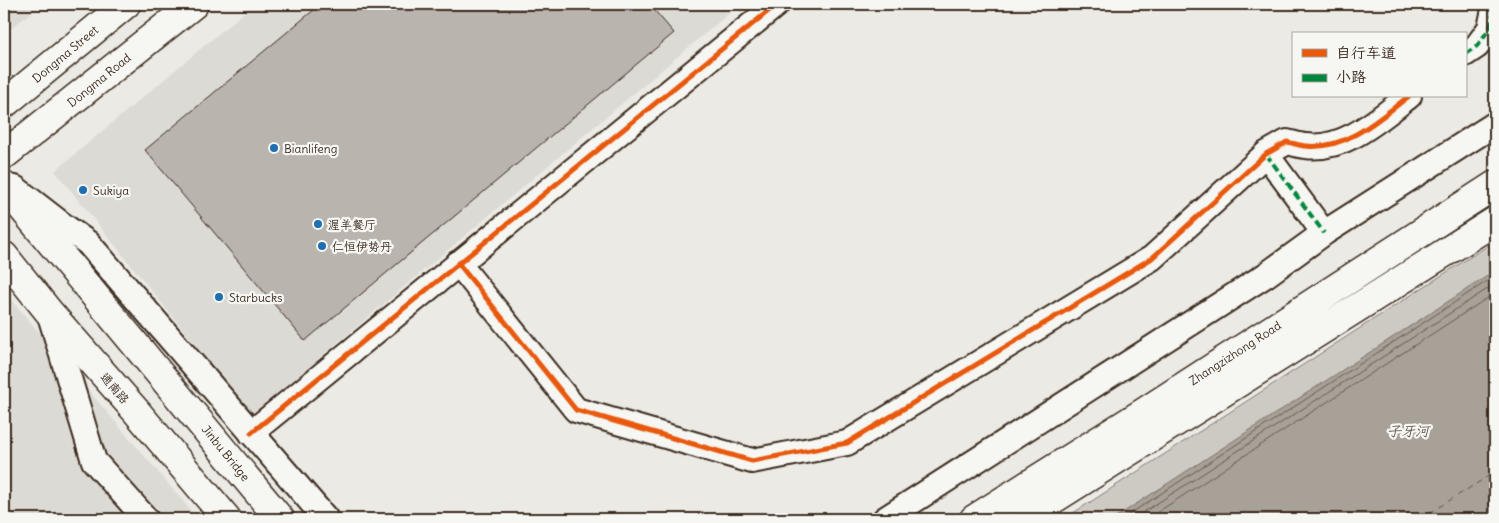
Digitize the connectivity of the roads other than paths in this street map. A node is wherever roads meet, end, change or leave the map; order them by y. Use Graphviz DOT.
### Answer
graph roads {
  1 [pos="126,4"];
  2 [pos="194,4"];
  3 [pos="777,4"];
  4 [pos="1495,5"];
  5 [pos="1466,53"];
  6 [pos="1406,98"];
  7 [pos="4,104"];
  8 [pos="1495,124"];
  9 [pos="1266,154"];
  10 [pos="4,155"];
  11 [pos="4,180"];
  12 [pos="1495,185"];
  13 [pos="4,186"];
  14 [pos="1495,221"];
  15 [pos="1324,233"];
  16 [pos="4,256"];
  17 [pos="458,264"];
  18 [pos="48,312"];
  19 [pos="252,433"];
  20 [pos="146,519"];
  21 [pos="227,519"];
  22 [pos="280,519"];
  23 [pos="326,519"];
  24 [pos="885,519"];
  25 [pos="974,519"];
  26 [pos="1022,519"];
  1 -- 7 [label="main road, Dongma Street"];
  2 -- 10 [label="main road, Dongma Road"];
  3 -- 17 [label="street"];
  4 -- 5 [label="street"];
  6 -- 9 [label="street"];
  8 -- 15 [label="street"];
  9 -- 15 [label="street"];
  9 -- 17 [label="street"];
  11 -- 19 [label="street"];
  12 -- 25 [label="main road, Zhangzizhong Road"];
  13 -- 22 [label="main road, Jinbu Bridge"];
  14 -- 26 [label="main road"];
  15 -- 24 [label="street"];
  16 -- 18 [label="main road, 通南路"];
  17 -- 19 [label="street"];
  18 -- 20 [label="street"];
  18 -- 21 [label="main road, 通南路"];
  19 -- 23 [label="street"];
}
